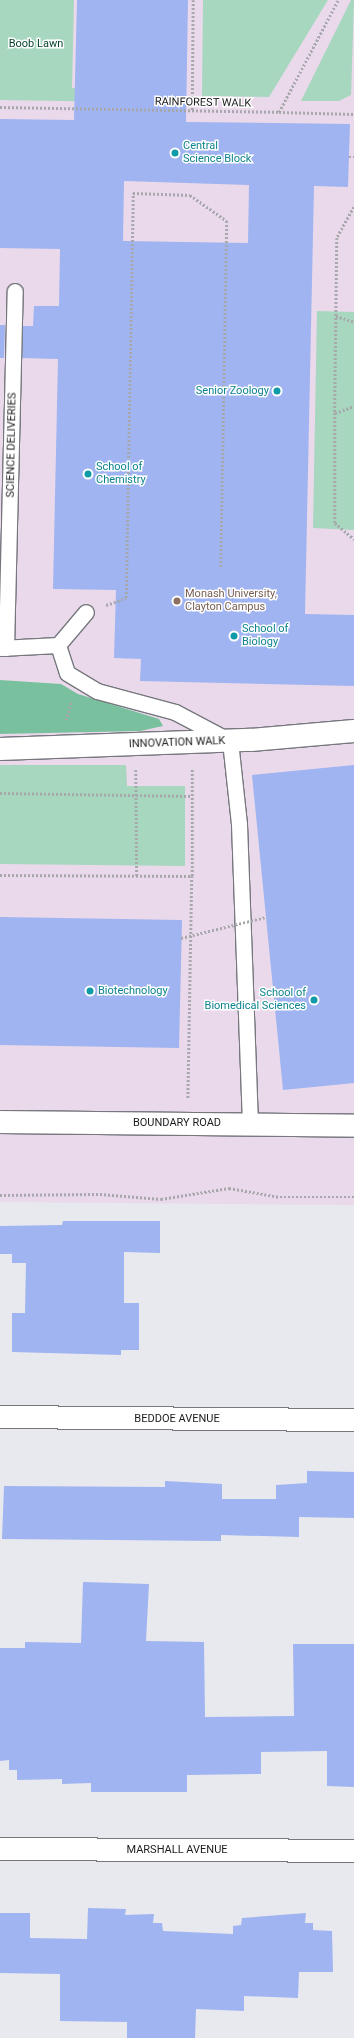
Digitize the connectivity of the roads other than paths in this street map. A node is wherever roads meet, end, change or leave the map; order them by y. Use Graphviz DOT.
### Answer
graph roads {
  1 [pos="15,291"];
  2 [pos="86,612"];
  3 [pos="58,645"];
  4 [pos="3,648"];
  5 [pos="354,731"];
  6 [pos="230,741"];
  7 [pos="0,749"];
  8 [pos="0,1122"];
  9 [pos="250,1124"];
  10 [pos="354,1126"];
  11 [pos="0,1417"];
  12 [pos="354,1420"];
  13 [pos="0,1849"];
  14 [pos="354,1851"];
  1 -- 4 [label="lane, SCIENCE DELIVERIES"];
  2 -- 3 [label="lane"];
  3 -- 4 [label="lane"];
  3 -- 6 [label="lane"];
  5 -- 6 [label="street, INNOVATION WALK"];
  6 -- 7 [label="street, INNOVATION WALK"];
  6 -- 9 [label="lane"];
  8 -- 9 [label="street, BOUNDARY ROAD"];
  9 -- 10 [label="street, BOUNDARY ROAD"];
  11 -- 12 [label="street, BEDDOE AVENUE"];
  13 -- 14 [label="street, MARSHALL AVENUE"];
}
